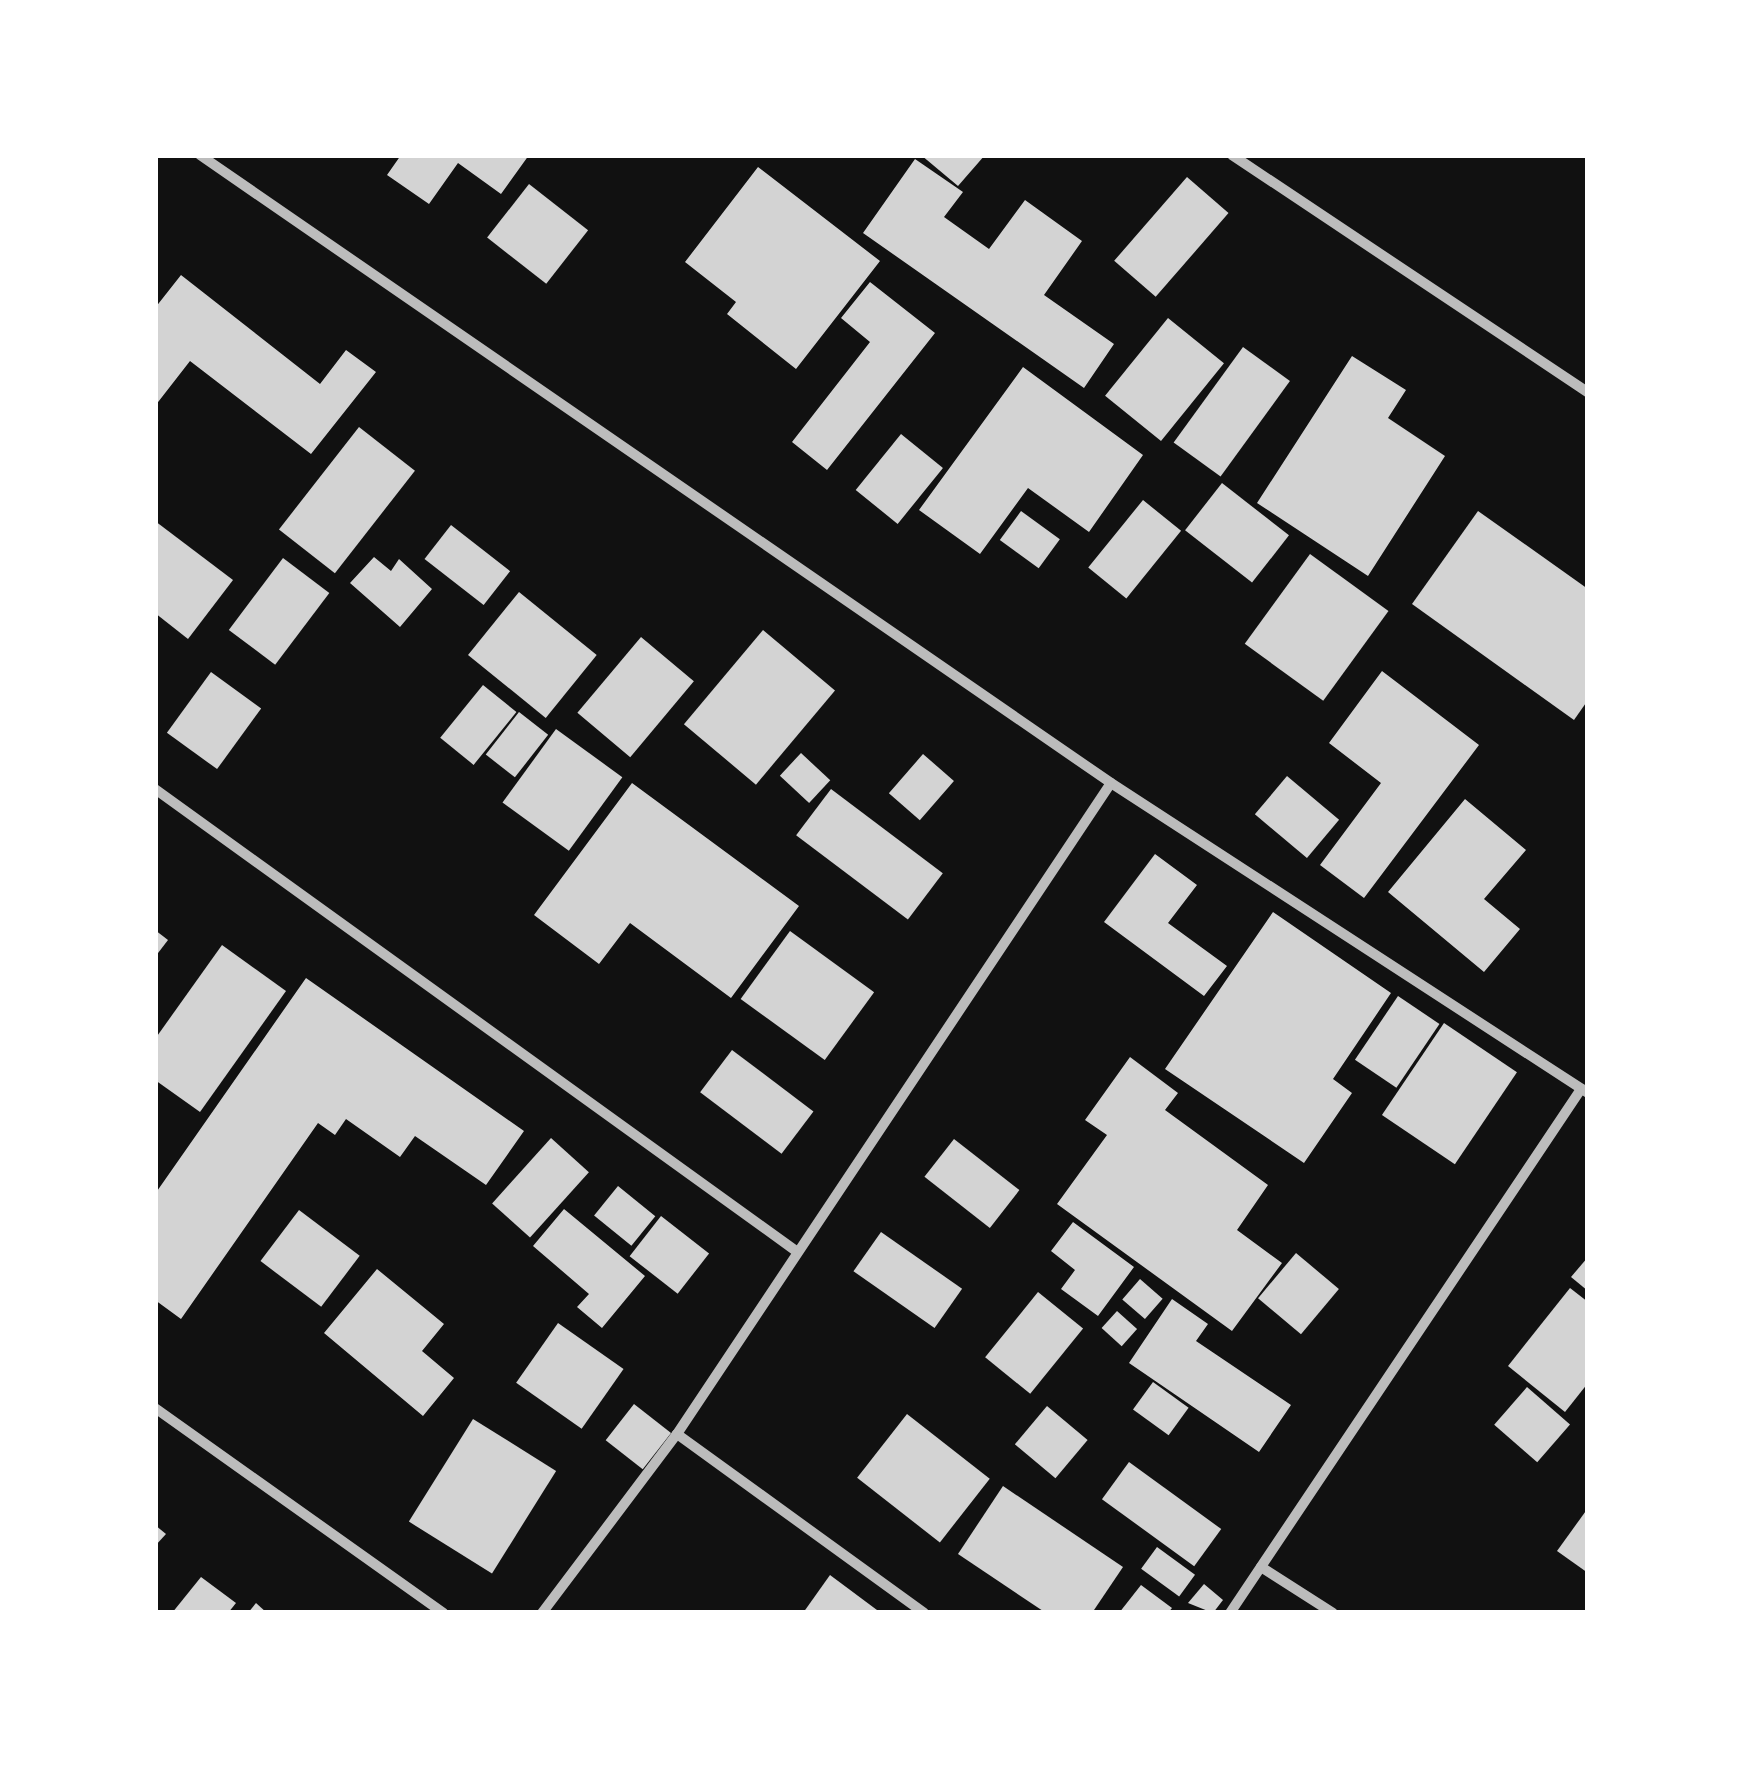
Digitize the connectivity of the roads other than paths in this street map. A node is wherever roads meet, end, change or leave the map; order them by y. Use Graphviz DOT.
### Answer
graph roads {
  1 [pos="200,155"];
  2 [pos="1232,155"];
  3 [pos="1588,392"];
  4 [pos="1111,783"];
  5 [pos="155,789"];
  6 [pos="1585,1091"];
  7 [pos="796,1251"];
  8 [pos="155,1408"];
  9 [pos="677,1434"];
  10 [pos="1262,1567"];
  11 [pos="442,1613"];
  12 [pos="542,1613"];
  13 [pos="924,1613"];
  14 [pos="1230,1613"];
  15 [pos="1332,1613"];
  1 -- 4 [label="street"];
  2 -- 3 [label="street"];
  4 -- 6 [label="street"];
  4 -- 7 [label="street"];
  5 -- 7 [label="street"];
  6 -- 10 [label="street"];
  7 -- 9 [label="street"];
  8 -- 11 [label="street"];
  9 -- 12 [label="street"];
  9 -- 13 [label="street"];
  10 -- 14 [label="street"];
  10 -- 15 [label="street"];
}
